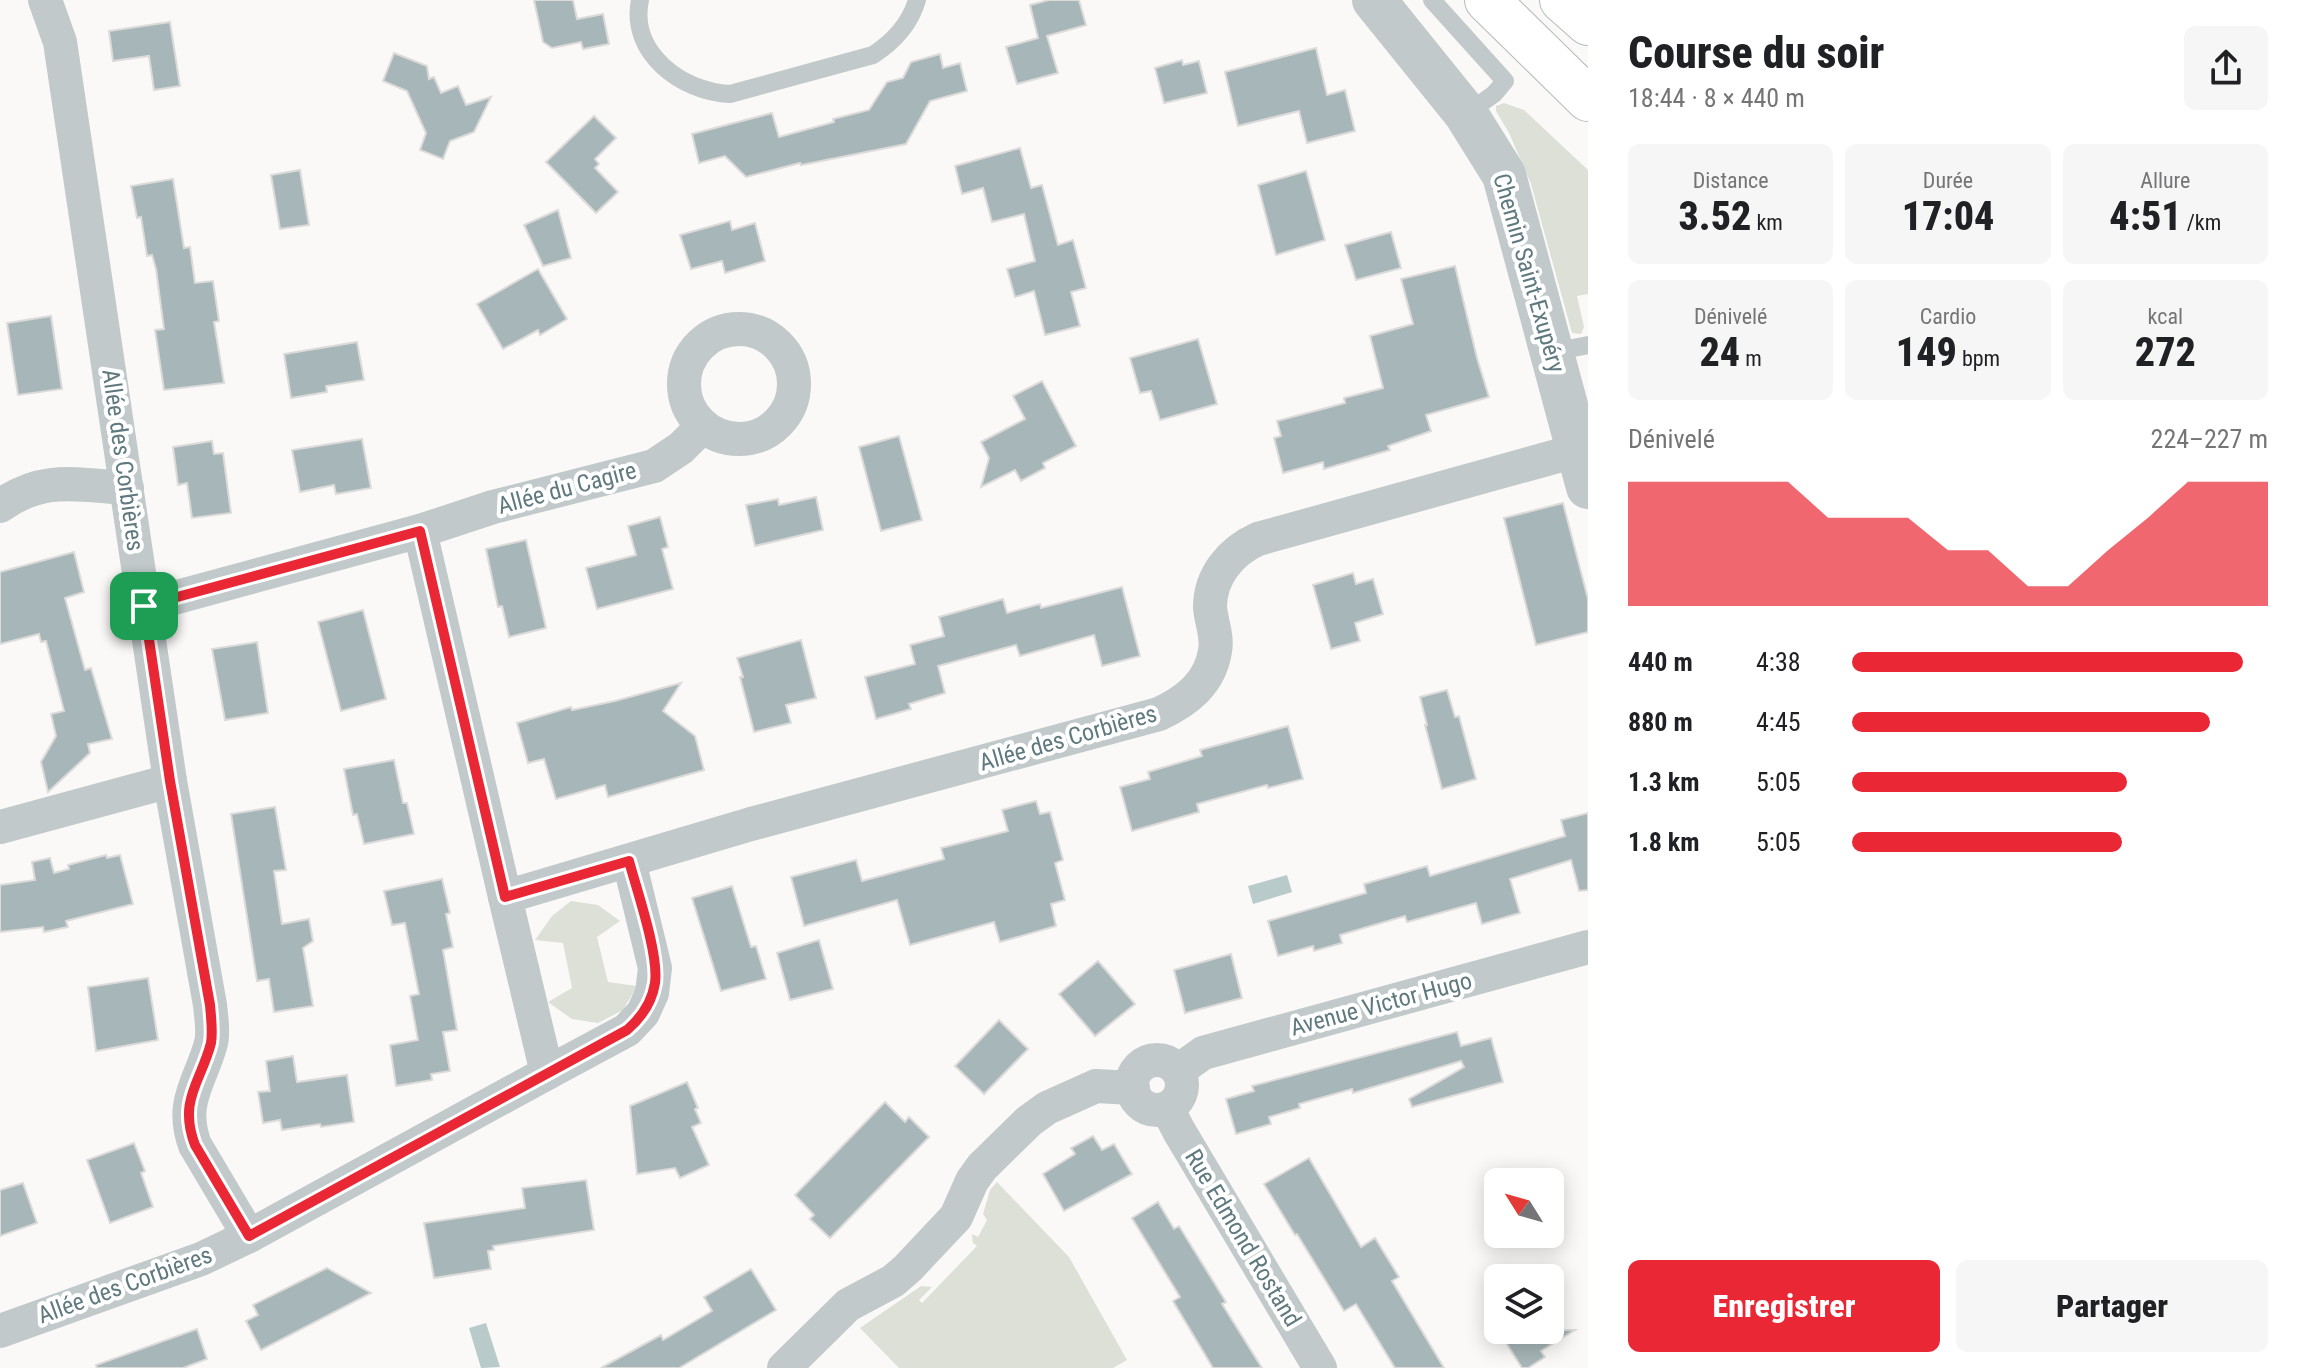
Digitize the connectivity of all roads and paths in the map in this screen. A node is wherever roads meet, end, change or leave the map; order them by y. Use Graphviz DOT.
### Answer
graph roads {
  1 [pos="45,0"];
  2 [pos="640,0"];
  3 [pos="917,0"];
  4 [pos="1374,0"];
  5 [pos="1432,0"];
  6 [pos="1487,0"];
  7 [pos="1562,0"];
  8 [pos="1588,23"];
  9 [pos="1588,99"];
  10 [pos="1466,114"];
  11 [pos="1570,348"];
  12 [pos="703,426"];
  13 [pos="1583,469"];
  14 [pos="127,488"];
  15 [pos="0,506"];
  16 [pos="420,531"];
  17 [pos="144,606"];
  18 [pos="170,781"];
  19 [pos="0,827"];
  20 [pos="629,861"];
  21 [pos="505,897"];
  22 [pos="1588,947"];
  23 [pos="1178,1071"];
  24 [pos="547,1073"];
  25 [pos="1133,1088"];
  26 [pos="1167,1108"];
  27 [pos="249,1236"];
  28 [pos="0,1331"];
  29 [pos="784,1368"];
  30 [pos="1320,1368"];
  1 -- 14 [label="street, Allée des Corbières"];
  2 -- 3 [label="lane"];
  4 -- 10 [label="street, Chemin Saint-Exupéry"];
  5 -- 10 [label="lane"];
  6 -- 9 [label="highway"];
  7 -- 8 [label="highway"];
  10 -- 11 [label="street, Chemin Saint-Exupéry"];
  11 -- 13 [label="street, Chemin Saint-Exupéry"];
  12 -- 16 [label="street, Allée du Cagire"];
  13 -- 20 [label="street, Allée des Corbières"];
  14 -- 15 [label="street"];
  14 -- 17 [label="street, Allée des Corbières"];
  16 -- 17 [label="street, Allée du Cagire"];
  16 -- 21 [label="street"];
  17 -- 18 [label="street, Allée des Corbières"];
  18 -- 19 [label="street"];
  18 -- 27 [label="street, Allée des Corbières"];
  20 -- 21 [label="street, Allée des Corbières"];
  20 -- 24 [label="street, Allée des Corbières"];
  21 -- 24 [label="street"];
  22 -- 23 [label="street, Avenue Victor Hugo"];
  23 -- 25 [label="street"];
  23 -- 26 [label="street"];
  24 -- 27 [label="street, Allée des Corbières"];
  25 -- 26 [label="street"];
  25 -- 29 [label="street"];
  26 -- 30 [label="street, Rue Edmond Rostand"];
  27 -- 28 [label="street, Allée des Corbières"];
}
